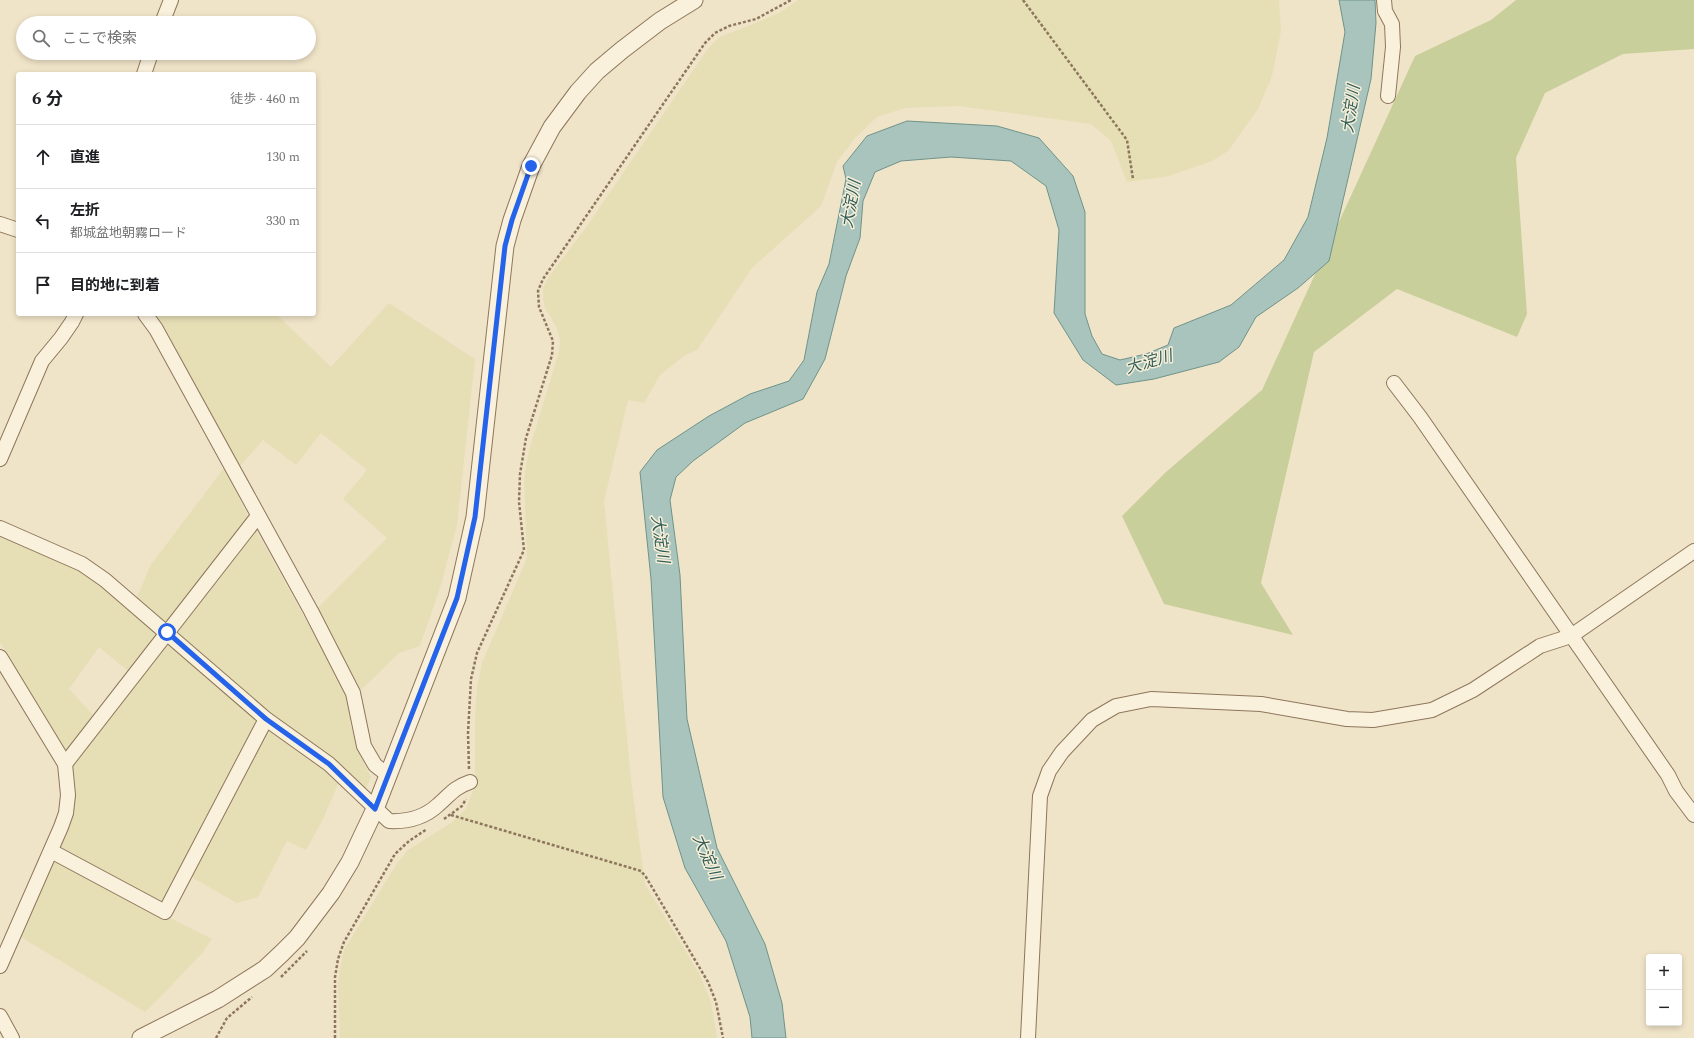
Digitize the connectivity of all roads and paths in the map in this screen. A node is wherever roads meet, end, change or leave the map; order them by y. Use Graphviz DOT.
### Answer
graph roads {
  1 [pos="171,0"];
  2 [pos="694,0"];
  3 [pos="791,0"];
  4 [pos="1024,0"];
  5 [pos="1384,0"];
  6 [pos="165,16"];
  7 [pos="149,60"];
  8 [pos="145,72"];
  9 [pos="1388,96"];
  10 [pos="1132,180"];
  11 [pos="0,224"];
  12 [pos="16,229"];
  13 [pos="75,316"];
  14 [pos="146,316"];
  15 [pos="1394,383"];
  16 [pos="0,459"];
  17 [pos="258,516"];
  18 [pos="0,528"];
  19 [pos="1694,551"];
  20 [pos="167,632"];
  21 [pos="1571,636"];
  22 [pos="0,657"];
  23 [pos="266,719"];
  24 [pos="65,764"];
  25 [pos="389,776"];
  26 [pos="470,782"];
  27 [pos="375,809"];
  28 [pos="451,815"];
  29 [pos="1694,815"];
  30 [pos="439,822"];
  31 [pos="433,826"];
  32 [pos="51,851"];
  33 [pos="0,966"];
  34 [pos="0,1016"];
  35 [pos="12,1038"];
  36 [pos="141,1038"];
  37 [pos="335,1038"];
  38 [pos="723,1038"];
  39 [pos="1028,1038"];
  1 -- 6 [label="street"];
  2 -- 25 [label="street"];
  3 -- 26 [label="path"];
  4 -- 10 [label="path"];
  5 -- 9 [label="street"];
  7 -- 8 [label="street"];
  11 -- 12 [label="street"];
  13 -- 16 [label="street"];
  14 -- 17 [label="street"];
  15 -- 21 [label="street"];
  17 -- 20 [label="street"];
  17 -- 25 [label="street"];
  18 -- 20 [label="street"];
  19 -- 21 [label="street"];
  20 -- 23 [label="street"];
  20 -- 24 [label="street"];
  21 -- 29 [label="street"];
  21 -- 39 [label="street"];
  22 -- 24 [label="street"];
  23 -- 27 [label="street"];
  23 -- 32 [label="street"];
  24 -- 32 [label="street"];
  25 -- 27 [label="street"];
  26 -- 27 [label="street"];
  26 -- 28 [label="path"];
  27 -- 36 [label="street"];
  28 -- 30 [label="path"];
  28 -- 38 [label="path"];
  31 -- 37 [label="path"];
  32 -- 33 [label="street"];
  34 -- 35 [label="street"];
}
